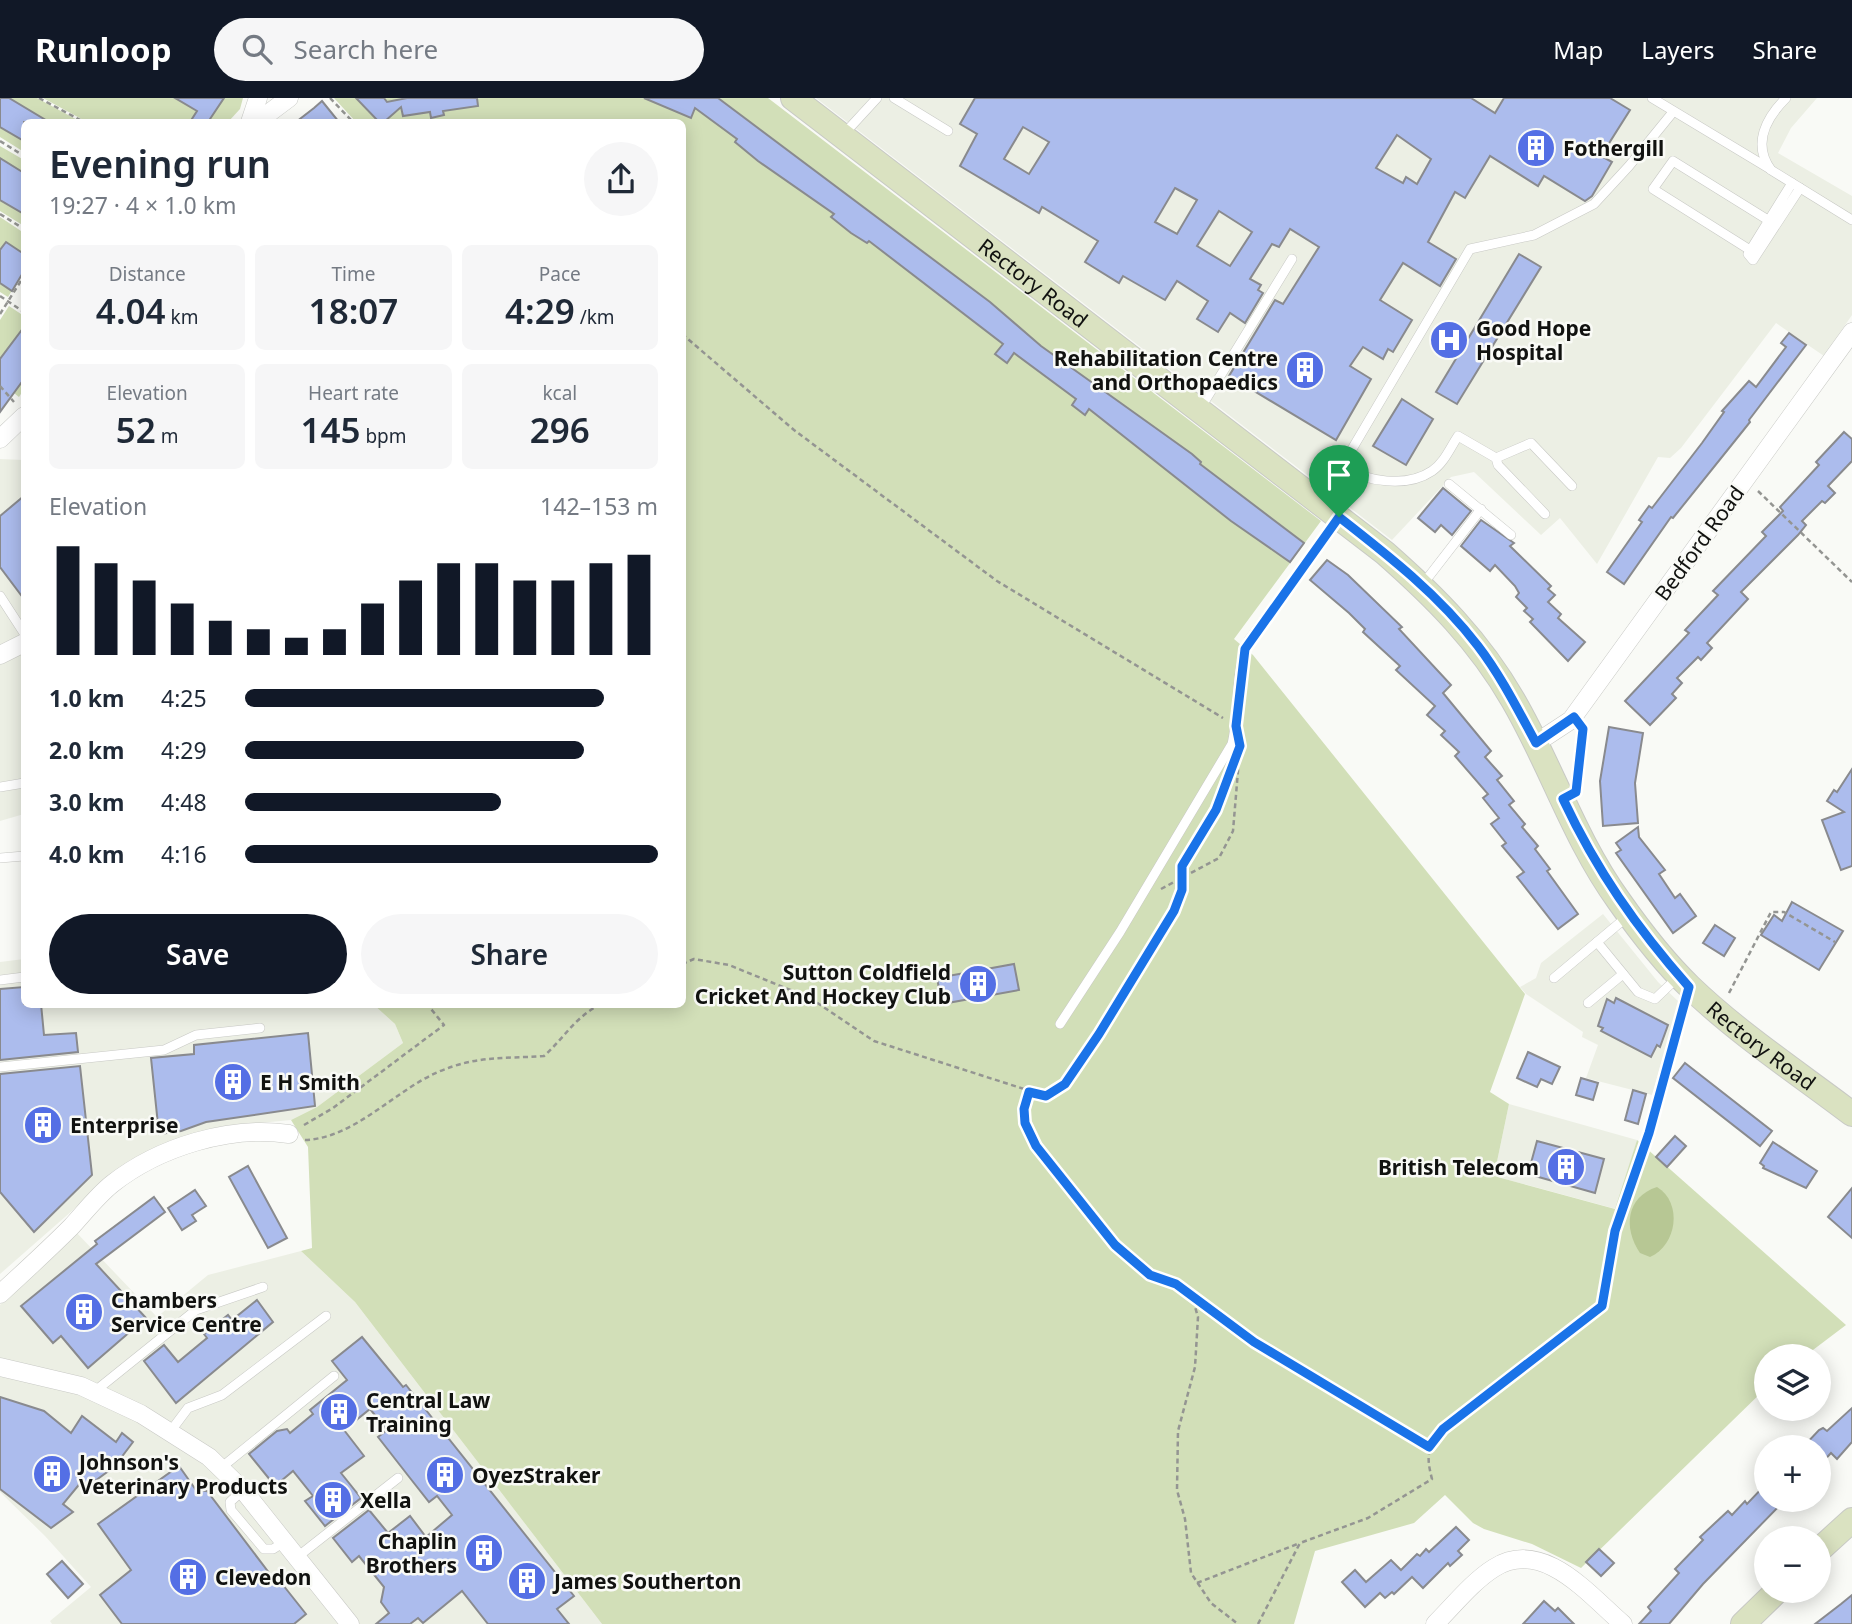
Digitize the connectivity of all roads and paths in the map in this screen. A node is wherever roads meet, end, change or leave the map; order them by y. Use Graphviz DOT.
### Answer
graph roads {
  1 [pos="39,98"];
  2 [pos="258,98"];
  3 [pos="289,98"];
  4 [pos="330,98"];
  5 [pos="793,98"];
  6 [pos="877,98"];
  7 [pos="894,98"];
  8 [pos="1786,98"];
  9 [pos="1654,99"];
  10 [pos="1673,112"];
  11 [pos="78,119"];
  12 [pos="251,119"];
  13 [pos="261,119"];
  14 [pos="350,119"];
  15 [pos="948,131"];
  16 [pos="842,136"];
  17 [pos="0,141"];
  18 [pos="21,154"];
  19 [pos="1771,170"];
  20 [pos="1796,185"];
  21 [pos="0,214"];
  22 [pos="1769,220"];
  23 [pos="1852,220"];
  24 [pos="21,227"];
  25 [pos="1750,250"];
  26 [pos="1292,259"];
  27 [pos="21,281"];
  28 [pos="0,296"];
  29 [pos="8,301"];
  30 [pos="21,310"];
  31 [pos="0,314"];
  32 [pos="1852,332"];
  33 [pos="686,337"];
  34 [pos="0,386"];
  35 [pos="20,410"];
  36 [pos="1199,410"];
  37 [pos="0,439"];
  38 [pos="1496,458"];
  39 [pos="1343,466"];
  40 [pos="1335,478"];
  41 [pos="1745,480"];
  42 [pos="1449,484"];
  43 [pos="1572,486"];
  44 [pos="1481,509"];
  45 [pos="1545,514"];
  46 [pos="1339,517"];
  47 [pos="1511,535"];
  48 [pos="1852,582"];
  49 [pos="1422,585"];
  50 [pos="0,596"];
  51 [pos="21,628"];
  52 [pos="21,644"];
  53 [pos="0,655"];
  54 [pos="1574,717"];
  55 [pos="1236,726"];
  56 [pos="1536,743"];
  57 [pos="21,784"];
  58 [pos="0,788"];
  59 [pos="1563,799"];
  60 [pos="21,856"];
  61 [pos="0,858"];
  62 [pos="1182,878"];
  63 [pos="1137,902"];
  64 [pos="1629,915"];
  65 [pos="1597,942"];
  66 [pos="1835,942"];
  67 [pos="686,962"];
  68 [pos="1623,974"];
  69 [pos="21,977"];
  70 [pos="1554,978"];
  71 [pos="0,980"];
  72 [pos="1685,981"];
  73 [pos="1588,1003"];
  74 [pos="430,1008"];
  75 [pos="595,1008"];
  76 [pos="1719,1012"];
  77 [pos="1060,1024"];
  78 [pos="260,1028"];
  79 [pos="0,1067"];
  80 [pos="1029,1092"];
  81 [pos="1852,1114"];
  82 [pos="289,1134"];
  83 [pos="263,1287"];
  84 [pos="2,1288"];
  85 [pos="1193,1300"];
  86 [pos="326,1316"];
  87 [pos="0,1367"];
  88 [pos="334,1376"];
  89 [pos="94,1392"];
  90 [pos="170,1432"];
  91 [pos="1429,1447"];
  92 [pos="222,1467"];
  93 [pos="398,1478"];
  94 [pos="1852,1520"];
  95 [pos="1831,1539"];
  96 [pos="1300,1543"];
  97 [pos="296,1558"];
  98 [pos="1197,1583"];
  99 [pos="1765,1603"];
  100 [pos="350,1624"];
  101 [pos="1238,1624"];
  102 [pos="1258,1624"];
  103 [pos="1435,1624"];
  104 [pos="1623,1624"];
  105 [pos="1743,1624"];
  1 -- 11 [label="path"];
  2 -- 12 [label="street"];
  3 -- 13 [label="street"];
  4 -- 14 [label="path"];
  5 -- 16 [label="street, Rectory Road"];
  6 -- 16 [label="lane"];
  7 -- 15 [label="lane"];
  8 -- 19 [label="lane"];
  9 -- 10 [label="lane"];
  10 -- 19 [label="lane"];
  10 -- 39 [label="lane"];
  16 -- 36 [label="street, Rectory Road"];
  17 -- 18 [label="path"];
  19 -- 20 [label="lane"];
  20 -- 22 [label="lane"];
  20 -- 23 [label="lane"];
  20 -- 25 [label="lane"];
  21 -- 24 [label="path"];
  22 -- 25 [label="lane"];
  22 -- 25 [label="lane"];
  26 -- 36 [label="lane"];
  27 -- 29 [label="path"];
  28 -- 29 [label="path"];
  29 -- 30 [label="path"];
  29 -- 31 [label="path"];
  32 -- 41 [label="street, Bedford Road"];
  33 -- 55 [label="path"];
  34 -- 35 [label="path"];
  35 -- 37 [label="street"];
  36 -- 46 [label="street, Rectory Road"];
  38 -- 39 [label="lane"];
  38 -- 43 [label="lane"];
  38 -- 45 [label="lane"];
  39 -- 40 [label="lane"];
  41 -- 48 [label="path"];
  41 -- 54 [label="street, Bedford Road"];
  42 -- 44 [label="lane"];
  44 -- 47 [label="lane"];
  44 -- 49 [label="lane"];
  46 -- 49 [label="street, Rectory Road"];
  46 -- 55 [label="lane"];
  49 -- 56 [label="street, Rectory Road"];
  50 -- 51 [label="lane"];
  52 -- 53 [label="street"];
  54 -- 56 [label="street, Bedford Road"];
  54 -- 59 [label="path"];
  55 -- 63 [label="lane"];
  56 -- 59 [label="street, Rectory Road"];
  57 -- 58 [label="lane"];
  59 -- 64 [label="street, Rectory Road"];
  60 -- 61 [label="lane"];
  62 -- 62 [label="path"];
  62 -- 63 [label="path"];
  62 -- 80 [label="path"];
  63 -- 77 [label="lane"];
  64 -- 65 [label="lane"];
  64 -- 72 [label="street, Rectory Road"];
  65 -- 68 [label="lane"];
  65 -- 70 [label="lane"];
  66 -- 76 [label="path"];
  67 -- 80 [label="path"];
  68 -- 72 [label="lane"];
  68 -- 73 [label="lane"];
  69 -- 71 [label="lane"];
  72 -- 76 [label="street, Rectory Road"];
  72 -- 91 [label="path"];
  74 -- 82 [label="path"];
  75 -- 82 [label="path"];
  76 -- 81 [label="street, Rectory Road"];
  78 -- 79 [label="lane"];
  80 -- 85 [label="path"];
  82 -- 84 [label="street"];
  83 -- 89 [label="lane"];
  85 -- 91 [label="path"];
  85 -- 98 [label="path"];
  86 -- 90 [label="lane"];
  87 -- 89 [label="street"];
  88 -- 92 [label="lane"];
  89 -- 90 [label="street"];
  90 -- 92 [label="street"];
  91 -- 96 [label="path"];
  92 -- 97 [label="street"];
  93 -- 97 [label="lane"];
  94 -- 95 [label="street"];
  96 -- 98 [label="path"];
  96 -- 102 [label="path"];
  97 -- 100 [label="street"];
  98 -- 101 [label="path"];
  99 -- 105 [label="street"];
  103 -- 104 [label="street"];
}
